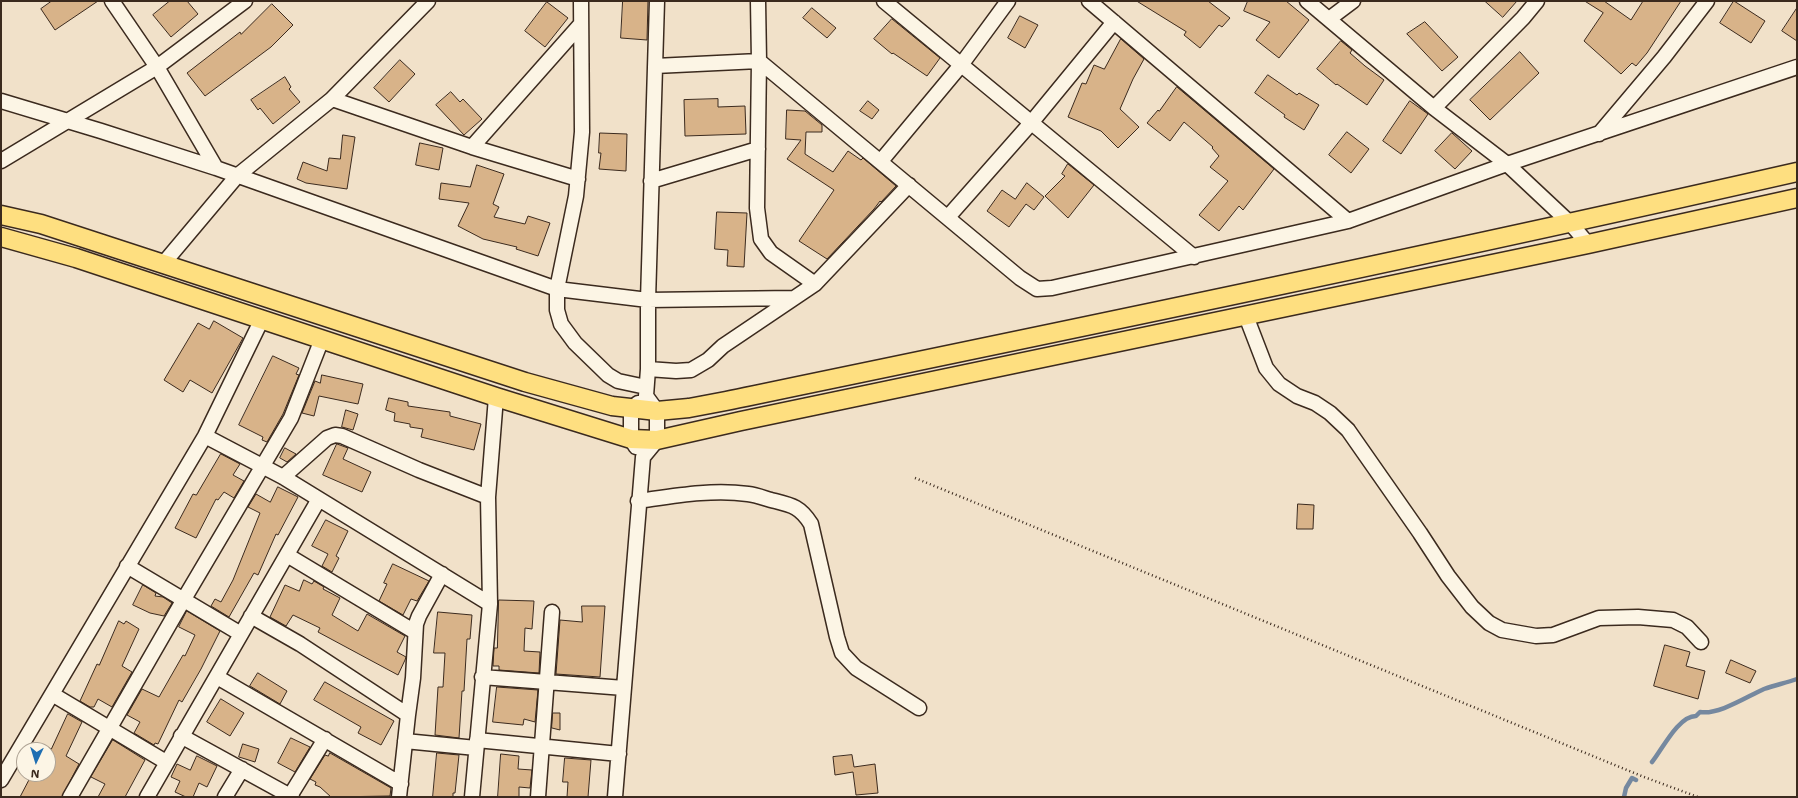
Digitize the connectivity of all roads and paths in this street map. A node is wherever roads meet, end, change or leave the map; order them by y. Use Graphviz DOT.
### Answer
graph roads {
  1 [pos="112,1"];
  2 [pos="245,1"];
  3 [pos="428,1"];
  4 [pos="581,1"];
  5 [pos="657,1"];
  6 [pos="758,1"];
  7 [pos="884,1"];
  8 [pos="1008,1"];
  9 [pos="1089,1"];
  10 [pos="1307,1"];
  11 [pos="1353,1"];
  12 [pos="1537,1"];
  13 [pos="1706,1"];
  14 [pos="1329,19"];
  15 [pos="1114,22"];
  16 [pos="581,24"];
  17 [pos="759,61"];
  18 [pos="961,65"];
  19 [pos="655,66"];
  20 [pos="157,67"];
  21 [pos="1797,67"];
  22 [pos="332,99"];
  23 [pos="1,101"];
  24 [pos="1434,108"];
  25 [pos="68,120"];
  26 [pos="1031,123"];
  27 [pos="1599,134"];
  28 [pos="472,147"];
  29 [pos="758,149"];
  30 [pos="1,161"];
  31 [pos="881,161"];
  32 [pos="1507,164"];
  33 [pos="216,168"];
  34 [pos="1797,172"];
  35 [pos="237,176"];
  36 [pos="578,179"];
  37 [pos="652,182"];
  38 [pos="909,185"];
  39 [pos="1797,198"];
  40 [pos="1,215"];
  41 [pos="948,217"];
  42 [pos="1348,221"];
  43 [pos="1571,224"];
  44 [pos="1,237"];
  45 [pos="1588,244"];
  46 [pos="1194,257"];
  47 [pos="163,264"];
  48 [pos="815,284"];
  49 [pos="557,289"];
  50 [pos="793,298"];
  51 [pos="648,300"];
  52 [pos="1246,316"];
  53 [pos="262,319"];
  54 [pos="322,339"];
  55 [pos="648,369"];
  56 [pos="646,391"];
  57 [pos="496,397"];
  58 [pos="631,409"];
  59 [pos="657,411"];
  60 [pos="205,436"];
  61 [pos="631,439"];
  62 [pos="657,440"];
  63 [pos="643,457"];
  64 [pos="263,466"];
  65 [pos="283,477"];
  66 [pos="915,478"];
  67 [pos="488,497"];
  68 [pos="319,499"];
  69 [pos="638,501"];
  70 [pos="287,555"];
  71 [pos="127,566"];
  72 [pos="442,574"];
  73 [pos="184,598"];
  74 [pos="490,604"];
  75 [pos="552,612"];
  76 [pos="251,616"];
  77 [pos="415,632"];
  78 [pos="241,634"];
  79 [pos="1702,642"];
  80 [pos="482,676"];
  81 [pos="217,677"];
  82 [pos="547,682"];
  83 [pos="624,688"];
  84 [pos="52,694"];
  85 [pos="919,708"];
  86 [pos="408,715"];
  87 [pos="111,728"];
  88 [pos="181,736"];
  89 [pos="325,739"];
  90 [pos="405,741"];
  91 [pos="477,744"];
  92 [pos="542,747"];
  93 [pos="619,754"];
  94 [pos="166,762"];
  95 [pos="242,769"];
  96 [pos="1,780"];
  97 [pos="400,791"];
  98 [pos="70,797"];
  99 [pos="147,797"];
  100 [pos="225,797"];
  101 [pos="291,797"];
  102 [pos="472,797"];
  103 [pos="538,797"];
  104 [pos="615,797"];
  105 [pos="1698,797"];
  1 -- 20 [label="street"];
  2 -- 20 [label="street"];
  3 -- 22 [label="street"];
  4 -- 16 [label="street"];
  5 -- 19 [label="street"];
  6 -- 17 [label="street"];
  7 -- 18 [label="street"];
  8 -- 18 [label="street"];
  9 -- 15 [label="street"];
  10 -- 14 [label="street"];
  11 -- 14 [label="street"];
  12 -- 24 [label="street"];
  13 -- 27 [label="street"];
  14 -- 24 [label="street"];
  15 -- 26 [label="street"];
  15 -- 42 [label="street"];
  16 -- 28 [label="street"];
  16 -- 36 [label="street"];
  17 -- 19 [label="street"];
  17 -- 29 [label="street"];
  17 -- 31 [label="street"];
  18 -- 26 [label="street"];
  18 -- 31 [label="street"];
  19 -- 37 [label="street"];
  20 -- 25 [label="street"];
  20 -- 33 [label="street"];
  21 -- 27 [label="street"];
  22 -- 28 [label="street"];
  22 -- 35 [label="street"];
  23 -- 25 [label="street"];
  24 -- 32 [label="street"];
  25 -- 30 [label="street"];
  25 -- 33 [label="street"];
  26 -- 41 [label="street"];
  26 -- 46 [label="street"];
  27 -- 32 [label="street"];
  28 -- 36 [label="street"];
  29 -- 37 [label="street"];
  29 -- 48 [label="street"];
  31 -- 38 [label="street"];
  32 -- 42 [label="street"];
  32 -- 43 [label="street"];
  33 -- 35 [label="street"];
  34 -- 43 [label="main road"];
  35 -- 47 [label="street"];
  35 -- 49 [label="street"];
  36 -- 49 [label="street"];
  37 -- 51 [label="street"];
  38 -- 41 [label="street"];
  38 -- 48 [label="street"];
  39 -- 45 [label="main road"];
  40 -- 47 [label="main road"];
  41 -- 46 [label="street"];
  42 -- 46 [label="street"];
  43 -- 45 [label="street"];
  43 -- 59 [label="main road"];
  44 -- 53 [label="main road"];
  45 -- 52 [label="main road"];
  47 -- 58 [label="main road"];
  48 -- 50 [label="street"];
  49 -- 51 [label="street"];
  49 -- 56 [label="street"];
  50 -- 51 [label="street"];
  50 -- 55 [label="street"];
  51 -- 55 [label="street"];
  52 -- 62 [label="main road"];
  52 -- 79 [label="street"];
  53 -- 54 [label="main road"];
  53 -- 60 [label="street"];
  54 -- 57 [label="main road"];
  54 -- 64 [label="street"];
  55 -- 56 [label="street"];
  56 -- 58 [label="street"];
  56 -- 59 [label="street"];
  57 -- 61 [label="main road"];
  57 -- 67 [label="street"];
  58 -- 59 [label="main road"];
  58 -- 61 [label="street"];
  59 -- 62 [label="street"];
  60 -- 64 [label="street"];
  60 -- 71 [label="street"];
  61 -- 62 [label="main road"];
  61 -- 63 [label="street"];
  62 -- 63 [label="street"];
  63 -- 69 [label="street"];
  64 -- 65 [label="street"];
  64 -- 73 [label="street"];
  65 -- 67 [label="street"];
  65 -- 68 [label="street"];
  66 -- 105 [label="path"];
  67 -- 74 [label="street"];
  68 -- 70 [label="street"];
  68 -- 72 [label="street"];
  69 -- 83 [label="street"];
  69 -- 85 [label="street"];
  70 -- 76 [label="street"];
  70 -- 77 [label="street"];
  71 -- 73 [label="street"];
  71 -- 84 [label="street"];
  72 -- 74 [label="street"];
  72 -- 77 [label="street"];
  73 -- 78 [label="street"];
  73 -- 87 [label="street"];
  74 -- 80 [label="street"];
  75 -- 82 [label="street"];
  76 -- 78 [label="street"];
  76 -- 86 [label="street"];
  77 -- 86 [label="street"];
  78 -- 81 [label="street"];
  80 -- 82 [label="street"];
  80 -- 91 [label="street"];
  81 -- 88 [label="street"];
  81 -- 89 [label="street"];
  82 -- 83 [label="street"];
  82 -- 92 [label="street"];
  83 -- 93 [label="street"];
  84 -- 87 [label="street"];
  84 -- 96 [label="street"];
  86 -- 90 [label="street"];
  87 -- 94 [label="street"];
  87 -- 98 [label="street"];
  88 -- 94 [label="street"];
  88 -- 95 [label="street"];
  89 -- 97 [label="street"];
  89 -- 101 [label="street"];
  90 -- 91 [label="street"];
  90 -- 97 [label="street"];
  91 -- 92 [label="street"];
  91 -- 102 [label="street"];
  92 -- 93 [label="street"];
  92 -- 103 [label="street"];
  93 -- 104 [label="street"];
  94 -- 99 [label="street"];
  95 -- 100 [label="street"];
  95 -- 101 [label="street"];
}
